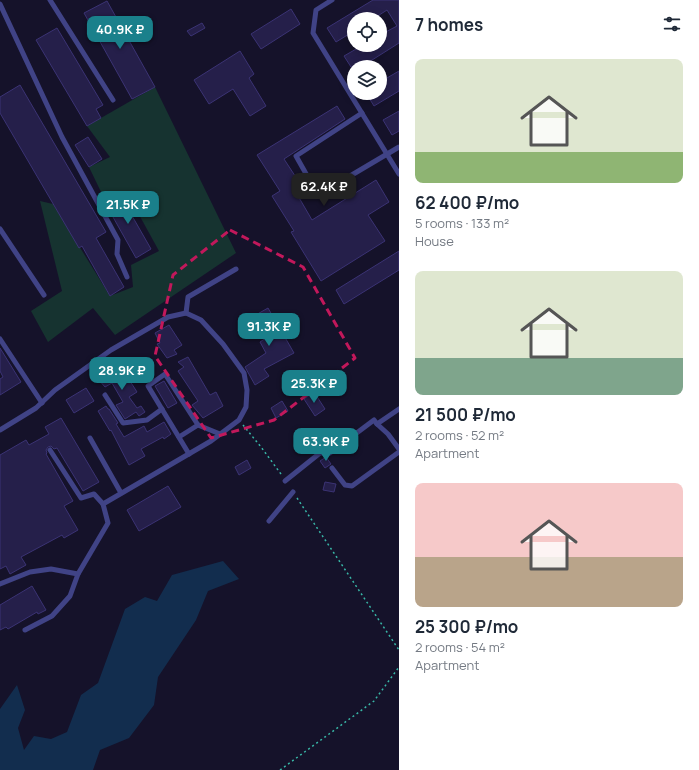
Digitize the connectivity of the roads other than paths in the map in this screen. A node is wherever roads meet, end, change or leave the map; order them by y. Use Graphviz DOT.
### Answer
graph roads {
  1 [pos="50,0"];
  2 [pos="332,0"];
  3 [pos="0,4"];
  4 [pos="113,100"];
  5 [pos="362,113"];
  6 [pos="399,147"];
  7 [pos="387,154"];
  8 [pos="399,174"];
  9 [pos="0,229"];
  10 [pos="236,268"];
  11 [pos="127,277"];
  12 [pos="44,295"];
  13 [pos="186,314"];
  14 [pos="0,339"];
  15 [pos="105,395"];
  16 [pos="42,403"];
  17 [pos="399,409"];
  18 [pos="162,410"];
  19 [pos="377,424"];
  20 [pos="198,425"];
  21 [pos="0,430"];
  22 [pos="220,434"];
  23 [pos="179,437"];
  24 [pos="90,438"];
  25 [pos="399,449"];
  26 [pos="50,450"];
  27 [pos="399,452"];
  28 [pos="189,454"];
  29 [pos="332,468"];
  30 [pos="285,481"];
  31 [pos="293,492"];
  32 [pos="121,493"];
  33 [pos="103,504"];
  34 [pos="269,521"];
  35 [pos="78,574"];
  36 [pos="0,584"];
  37 [pos="25,630"];
  1 -- 4 [label="lane"];
  2 -- 5 [label="lane"];
  3 -- 11 [label="lane"];
  5 -- 7 [label="lane"];
  5 -- 7 [label="lane"];
  6 -- 7 [label="lane"];
  7 -- 8 [label="lane"];
  9 -- 12 [label="lane"];
  10 -- 13 [label="lane"];
  13 -- 16 [label="lane"];
  13 -- 22 [label="lane"];
  14 -- 16 [label="lane"];
  15 -- 18 [label="lane"];
  16 -- 21 [label="lane"];
  17 -- 19 [label="lane"];
  18 -- 20 [label="lane"];
  18 -- 23 [label="lane"];
  19 -- 25 [label="lane"];
  19 -- 30 [label="lane"];
  20 -- 22 [label="lane"];
  20 -- 23 [label="lane"];
  22 -- 28 [label="lane"];
  23 -- 28 [label="lane"];
  24 -- 32 [label="lane"];
  26 -- 33 [label="lane"];
  27 -- 29 [label="lane"];
  28 -- 32 [label="lane"];
  31 -- 34 [label="lane"];
  32 -- 33 [label="lane"];
  33 -- 35 [label="lane"];
  35 -- 36 [label="lane"];
  35 -- 37 [label="lane"];
}
